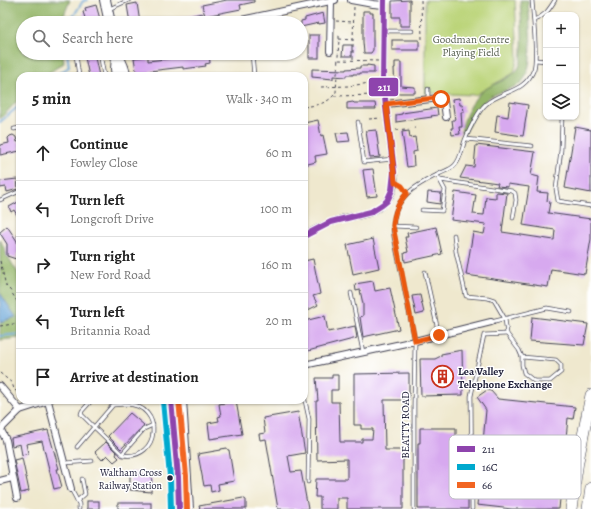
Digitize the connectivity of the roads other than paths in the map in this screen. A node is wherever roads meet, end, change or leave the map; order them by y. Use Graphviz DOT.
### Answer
graph roads {
  1 [pos="129,0"];
  2 [pos="333,0"];
  3 [pos="353,0"];
  4 [pos="532,0"];
  5 [pos="555,0"];
  6 [pos="384,2"];
  7 [pos="106,4"];
  8 [pos="549,12"];
  9 [pos="109,16"];
  10 [pos="267,16"];
  11 [pos="543,17"];
  12 [pos="534,20"];
  13 [pos="384,31"];
  14 [pos="412,31"];
  15 [pos="330,51"];
  16 [pos="77,60"];
  17 [pos="101,60"];
  18 [pos="117,60"];
  19 [pos="120,60"];
  20 [pos="253,60"];
  21 [pos="536,60"];
  22 [pos="543,61"];
  23 [pos="78,72"];
  24 [pos="103,72"];
  25 [pos="116,72"];
  26 [pos="125,72"];
  27 [pos="254,72"];
  28 [pos="428,88"];
  29 [pos="428,99"];
  30 [pos="386,104"];
  31 [pos="446,117"];
  32 [pos="562,120"];
  33 [pos="358,122"];
  34 [pos="466,138"];
  35 [pos="532,146"];
  36 [pos="393,159"];
  37 [pos="437,175"];
  38 [pos="440,180"];
  39 [pos="16,193"];
  40 [pos="0,200"];
  41 [pos="591,206"];
  42 [pos="422,210"];
  43 [pos="513,218"];
  44 [pos="393,226"];
  45 [pos="416,227"];
  46 [pos="308,233"];
  47 [pos="454,235"];
  48 [pos="425,272"];
  49 [pos="351,293"];
  50 [pos="570,312"];
  51 [pos="505,319"];
  52 [pos="491,322"];
  53 [pos="482,324"];
  54 [pos="507,334"];
  55 [pos="439,335"];
  56 [pos="484,335"];
  57 [pos="415,341"];
  58 [pos="363,352"];
  59 [pos="522,357"];
  60 [pos="308,364"];
  61 [pos="0,386"];
  62 [pos="591,395"];
  63 [pos="37,404"];
  64 [pos="50,404"];
  65 [pos="88,404"];
  66 [pos="171,404"];
  67 [pos="181,404"];
  68 [pos="306,404"];
  69 [pos="114,405"];
  70 [pos="20,410"];
  71 [pos="153,425"];
  72 [pos="94,427"];
  73 [pos="0,430"];
  74 [pos="471,435"];
  75 [pos="581,446"];
  76 [pos="77,447"];
  77 [pos="122,454"];
  78 [pos="92,461"];
  79 [pos="65,463"];
  80 [pos="12,478"];
  81 [pos="82,479"];
  82 [pos="0,481"];
  83 [pos="308,482"];
  84 [pos="591,488"];
  85 [pos="71,489"];
  86 [pos="17,498"];
  87 [pos="472,499"];
  88 [pos="572,499"];
  89 [pos="77,501"];
  90 [pos="79,509"];
  91 [pos="179,509"];
  92 [pos="188,509"];
  93 [pos="414,509"];
  94 [pos="472,509"];
  95 [pos="571,509"];
  96 [pos="588,509"];
  1 -- 7 [label="lane"];
  2 -- 10 [label="street"];
  2 -- 15 [label="street"];
  3 -- 6 [label="street"];
  4 -- 12 [label="lane"];
  5 -- 8 [label="lane"];
  6 -- 13 [label="street"];
  7 -- 9 [label="main road"];
  11 -- 12 [label="lane"];
  12 -- 21 [label="lane"];
  13 -- 14 [label="lane"];
  13 -- 30 [label="street"];
  16 -- 23 [label="lane"];
  17 -- 24 [label="lane"];
  18 -- 25 [label="main road"];
  19 -- 26 [label="main road"];
  20 -- 27 [label="lane"];
  21 -- 22 [label="lane"];
  21 -- 34 [label="lane"];
  28 -- 29 [label="lane"];
  29 -- 30 [label="street"];
  29 -- 31 [label="street"];
  30 -- 36 [label="street"];
  32 -- 41 [label="lane"];
  33 -- 36 [label="lane"];
  34 -- 35 [label="lane"];
  34 -- 37 [label="lane"];
  36 -- 46 [label="street"];
  37 -- 38 [label="lane"];
  37 -- 44 [label="lane"];
  38 -- 42 [label="lane"];
  38 -- 43 [label="lane"];
  39 -- 40 [label="lane"];
  44 -- 45 [label="lane"];
  44 -- 57 [label="lane, BEATTY ROAD"];
  47 -- 51 [label="lane"];
  48 -- 55 [label="lane"];
  49 -- 58 [label="lane"];
  50 -- 51 [label="lane"];
  51 -- 52 [label="lane"];
  51 -- 54 [label="lane"];
  52 -- 53 [label="street"];
  53 -- 55 [label="street"];
  53 -- 56 [label="lane"];
  54 -- 56 [label="lane"];
  54 -- 59 [label="lane"];
  55 -- 57 [label="street"];
  56 -- 74 [label="lane"];
  57 -- 58 [label="street"];
  57 -- 93 [label="lane, BEATTY ROAD"];
  58 -- 60 [label="street"];
  59 -- 59 [label="lane"];
  61 -- 70 [label="street"];
  62 -- 75 [label="highway"];
  63 -- 70 [label="street"];
  64 -- 79 [label="street"];
  65 -- 72 [label="lane"];
  66 -- 91 [label="main road"];
  67 -- 92 [label="main road"];
  68 -- 83 [label="lane"];
  69 -- 71 [label="lane"];
  69 -- 72 [label="lane"];
  70 -- 73 [label="street"];
  71 -- 77 [label="lane"];
  71 -- 77 [label="lane"];
  72 -- 76 [label="lane"];
  72 -- 77 [label="lane"];
  73 -- 80 [label="street"];
  78 -- 79 [label="lane"];
  79 -- 85 [label="street"];
  80 -- 82 [label="street"];
  80 -- 86 [label="street"];
  81 -- 89 [label="lane"];
  84 -- 96 [label="highway"];
  85 -- 89 [label="lane"];
  87 -- 94 [label="lane"];
  88 -- 95 [label="highway"];
  89 -- 90 [label="lane"];
}
